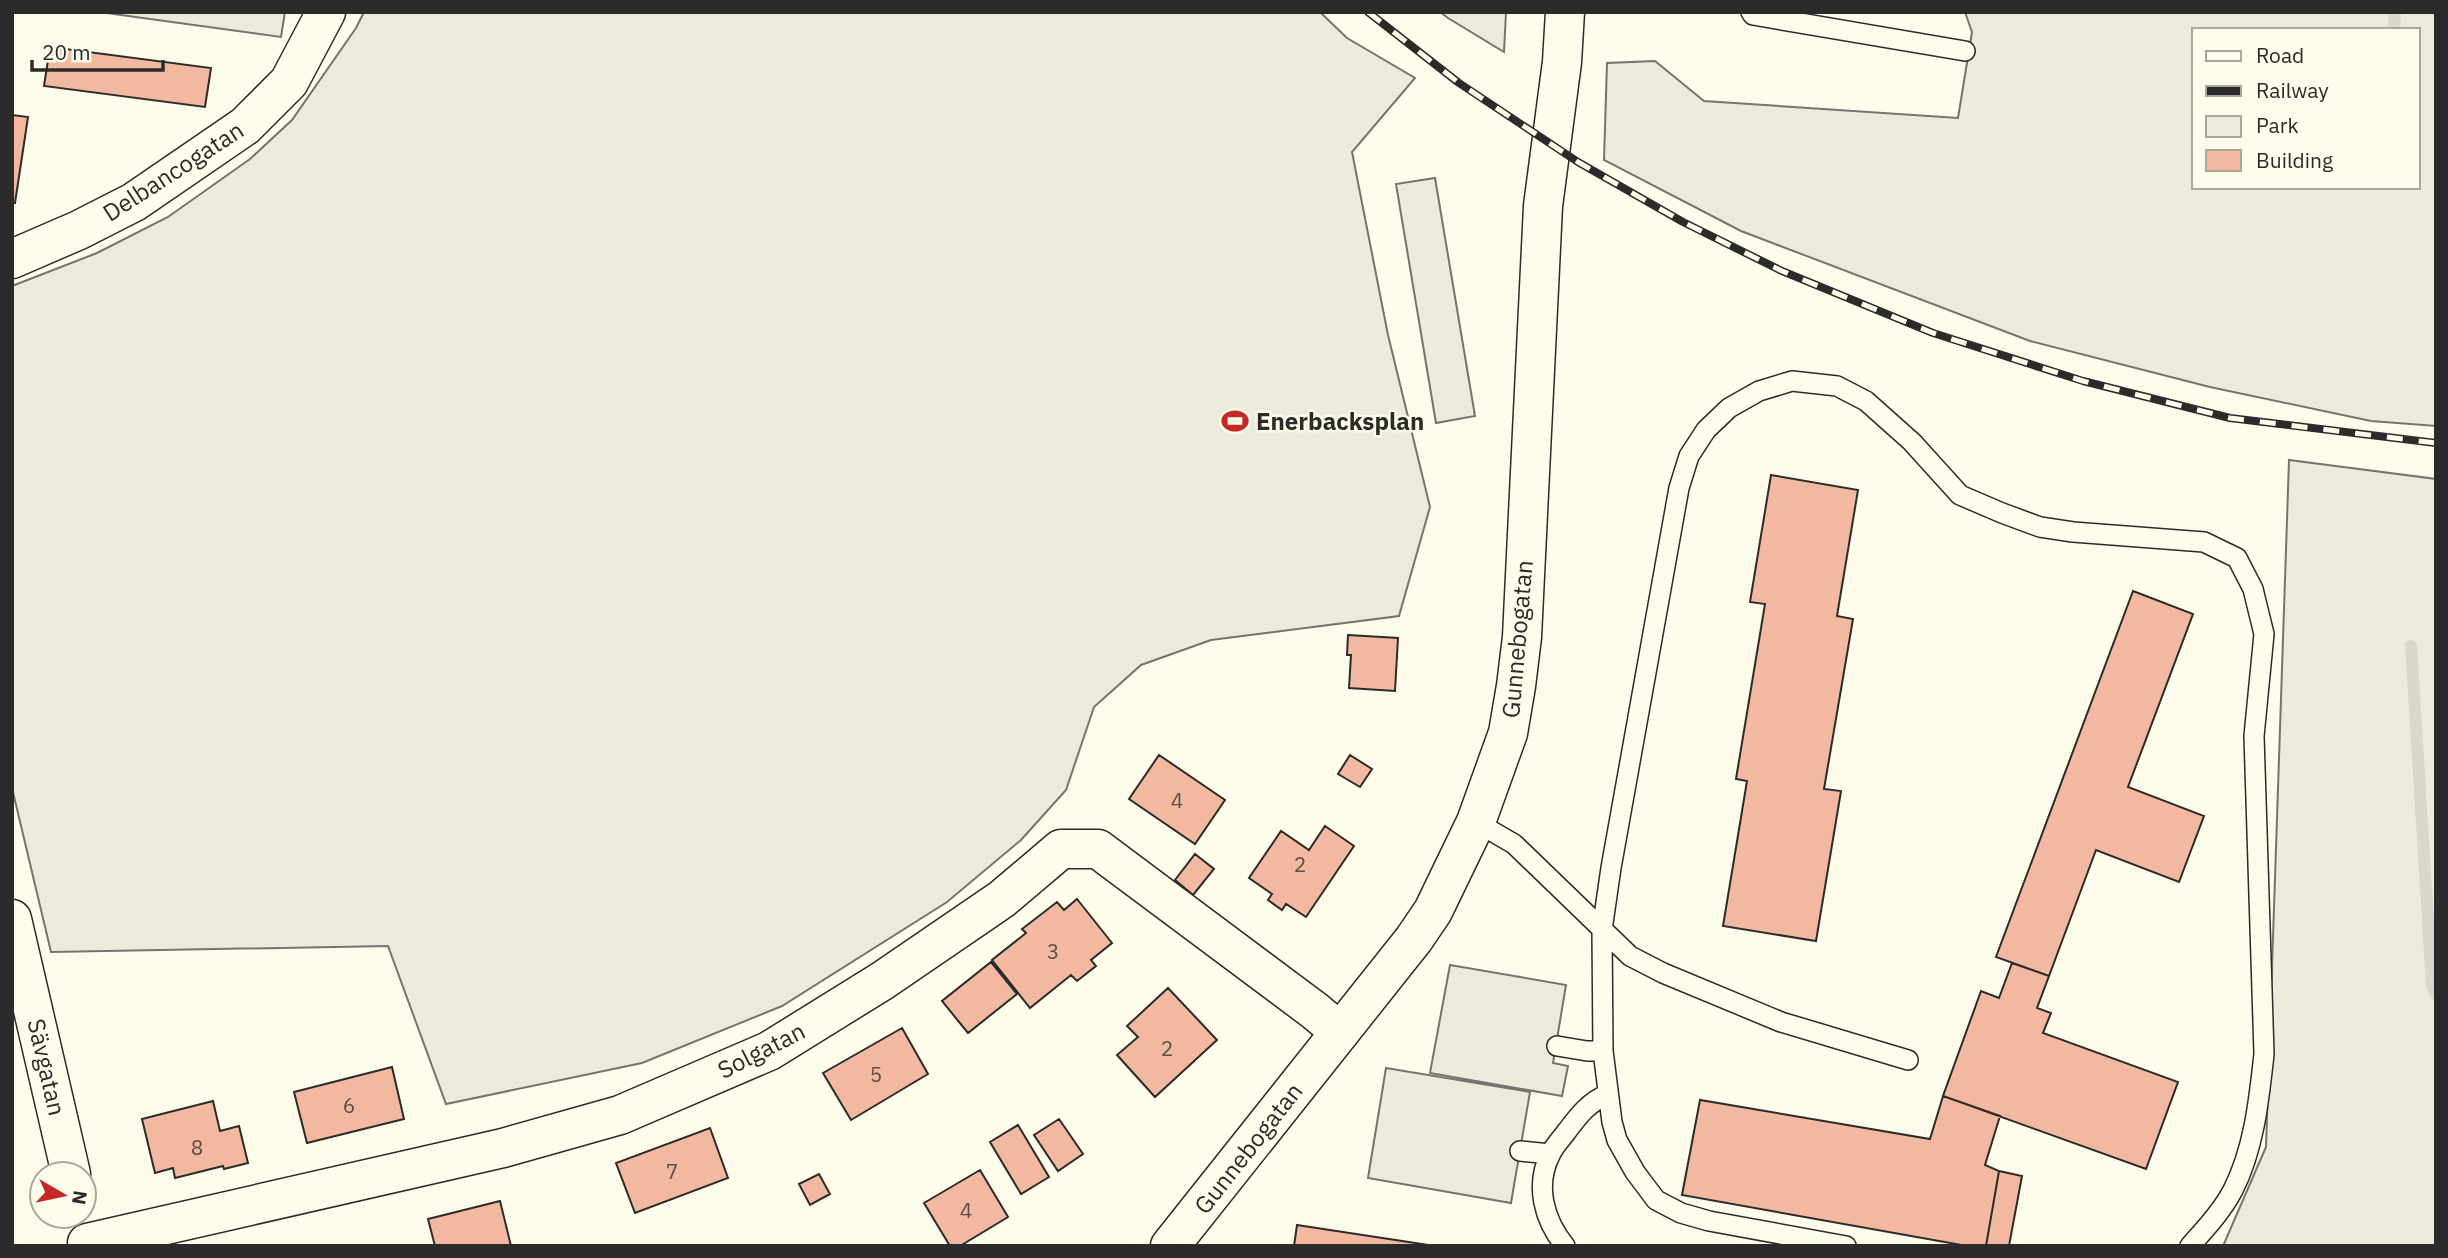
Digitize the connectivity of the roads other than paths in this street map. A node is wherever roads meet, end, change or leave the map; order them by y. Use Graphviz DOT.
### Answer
graph roads {
  1 [pos="326,12"];
  2 [pos="1565,12"];
  3 [pos="1751,12"];
  4 [pos="1965,51"];
  5 [pos="12,259"];
  6 [pos="1476,822"];
  7 [pos="12,919"];
  8 [pos="1602,930"];
  9 [pos="1340,1032"];
  10 [pos="1557,1046"];
  11 [pos="1603,1051"];
  12 [pos="1908,1060"];
  13 [pos="1608,1094"];
  14 [pos="1520,1152"];
  15 [pos="1550,1154"];
  16 [pos="68,1160"];
  17 [pos="85,1235"];
  18 [pos="1170,1246"];
  19 [pos="1565,1246"];
  20 [pos="1846,1246"];
  21 [pos="2190,1246"];
  1 -- 5 [label="street, Delbancogatan"];
  2 -- 6 [label="street, Gunnebogatan"];
  3 -- 4 [label="lane"];
  6 -- 8 [label="lane"];
  6 -- 9 [label="street, Gunnebogatan"];
  7 -- 16 [label="street, Sävgatan"];
  8 -- 11 [label="lane"];
  8 -- 12 [label="lane"];
  8 -- 21 [label="lane"];
  9 -- 17 [label="street, Solgatan"];
  9 -- 18 [label="street, Gunnebogatan"];
  10 -- 11 [label="lane"];
  11 -- 13 [label="lane"];
  13 -- 15 [label="lane"];
  13 -- 20 [label="lane"];
  14 -- 15 [label="lane"];
  15 -- 19 [label="lane"];
}
